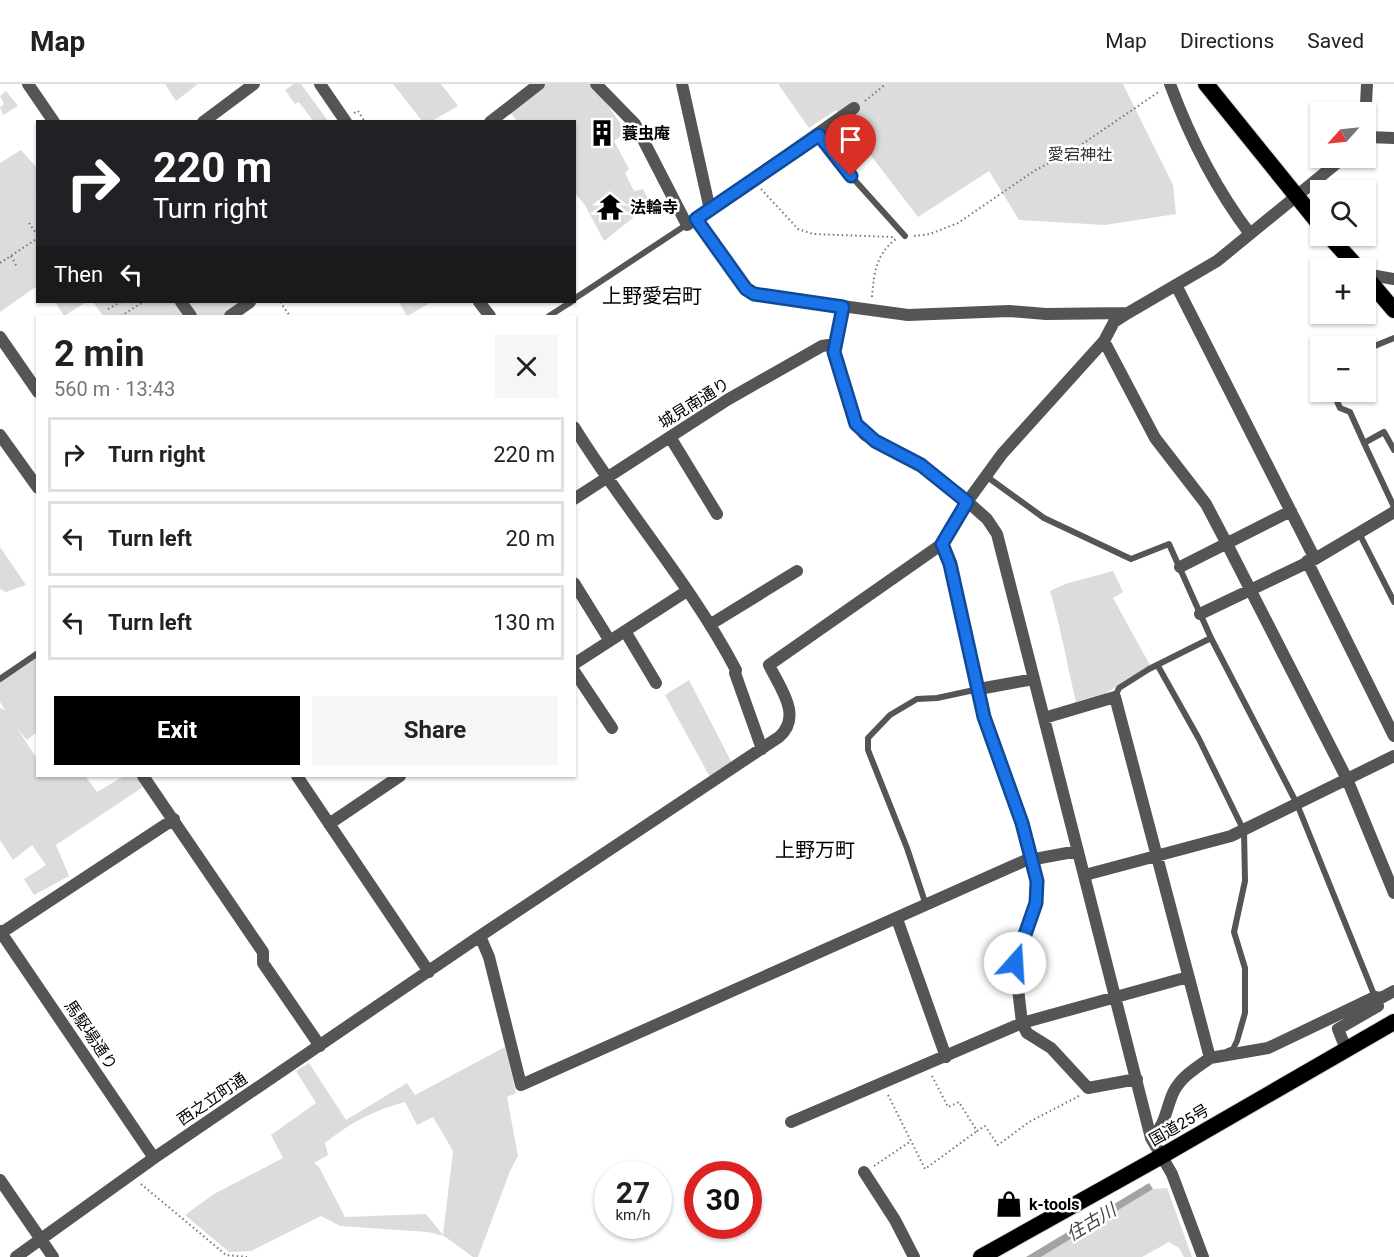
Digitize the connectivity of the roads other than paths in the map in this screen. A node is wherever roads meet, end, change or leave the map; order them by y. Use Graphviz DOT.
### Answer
graph roads {
  1 [pos="28,84"];
  2 [pos="254,84"];
  3 [pos="320,84"];
  4 [pos="539,84"];
  5 [pos="597,84"];
  6 [pos="682,84"];
  7 [pos="1170,84"];
  8 [pos="1206,84"];
  9 [pos="1367,84"];
  10 [pos="1367,102"];
  11 [pos="854,108"];
  12 [pos="350,117"];
  13 [pos="53,120"];
  14 [pos="206,120"];
  15 [pos="493,120"];
  16 [pos="1376,134"];
  17 [pos="819,135"];
  18 [pos="1394,138"];
  19 [pos="1332,168"];
  20 [pos="1296,198"];
  21 [pos="710,210"];
  22 [pos="1310,214"];
  23 [pos="691,222"];
  24 [pos="1250,234"];
  25 [pos="905,236"];
  26 [pos="1338,246"];
  27 [pos="1349,258"];
  28 [pos="1376,277"];
  29 [pos="1394,279"];
  30 [pos="1176,285"];
  31 [pos="1376,288"];
  32 [pos="576,298"];
  33 [pos="249,303"];
  34 [pos="480,303"];
  35 [pos="568,303"];
  36 [pos="843,307"];
  37 [pos="1394,310"];
  38 [pos="1128,313"];
  39 [pos="231,315"];
  40 [pos="489,315"];
  41 [pos="550,315"];
  42 [pos="0,337"];
  43 [pos="1394,338"];
  44 [pos="1104,341"];
  45 [pos="835,344"];
  46 [pos="1376,345"];
  47 [pos="36,389"];
  48 [pos="1337,402"];
  49 [pos="576,430"];
  50 [pos="0,435"];
  51 [pos="670,437"];
  52 [pos="1364,443"];
  53 [pos="1394,450"];
  54 [pos="986,476"];
  55 [pos="606,478"];
  56 [pos="36,485"];
  57 [pos="576,498"];
  58 [pos="967,502"];
  59 [pos="1394,507"];
  60 [pos="1291,511"];
  61 [pos="1394,512"];
  62 [pos="717,514"];
  63 [pos="1359,533"];
  64 [pos="942,544"];
  65 [pos="1227,544"];
  66 [pos="1311,560"];
  67 [pos="1180,567"];
  68 [pos="797,571"];
  69 [pos="576,586"];
  70 [pos="1250,589"];
  71 [pos="687,591"];
  72 [pos="1394,602"];
  73 [pos="1200,614"];
  74 [pos="711,624"];
  75 [pos="625,631"];
  76 [pos="1211,638"];
  77 [pos="610,641"];
  78 [pos="36,654"];
  79 [pos="576,663"];
  80 [pos="1158,666"];
  81 [pos="576,674"];
  82 [pos="0,679"];
  83 [pos="1034,679"];
  84 [pos="656,683"];
  85 [pos="979,689"];
  86 [pos="1115,698"];
  87 [pos="1044,718"];
  88 [pos="612,728"];
  89 [pos="1394,736"];
  90 [pos="762,749"];
  91 [pos="1394,756"];
  92 [pos="144,777"];
  93 [pos="298,777"];
  94 [pos="399,777"];
  95 [pos="1347,779"];
  96 [pos="1297,804"];
  97 [pos="174,819"];
  98 [pos="329,824"];
  99 [pos="1244,831"];
  100 [pos="1078,851"];
  101 [pos="1157,856"];
  102 [pos="1032,860"];
  103 [pos="1085,875"];
  104 [pos="1394,893"];
  105 [pos="926,906"];
  106 [pos="897,919"];
  107 [pos="1,932"];
  108 [pos="480,936"];
  109 [pos="429,972"];
  110 [pos="1188,977"];
  111 [pos="1394,991"];
  112 [pos="1116,997"];
  113 [pos="1375,998"];
  114 [pos="1394,1022"];
  115 [pos="1022,1023"];
  116 [pos="320,1046"];
  117 [pos="1346,1049"];
  118 [pos="946,1057"];
  119 [pos="1213,1058"];
  120 [pos="1137,1079"];
  121 [pos="791,1122"];
  122 [pos="1151,1138"];
  123 [pos="1161,1157"];
  124 [pos="154,1158"];
  125 [pos="864,1172"];
  126 [pos="0,1180"];
  127 [pos="40,1239"];
  128 [pos="16,1257"];
  129 [pos="53,1257"];
  130 [pos="914,1257"];
  131 [pos="981,1257"];
  132 [pos="1203,1257"];
  1 -- 13 [label="street"];
  2 -- 14 [label="street"];
  3 -- 12 [label="street"];
  4 -- 15 [label="street"];
  5 -- 23 [label="street"];
  6 -- 21 [label="street"];
  7 -- 24 [label="street"];
  8 -- 20 [label="highway"];
  9 -- 10 [label="street"];
  11 -- 17 [label="street"];
  16 -- 18 [label="street"];
  17 -- 21 [label="street"];
  17 -- 25 [label="lane"];
  19 -- 20 [label="street"];
  20 -- 22 [label="highway"];
  20 -- 24 [label="street"];
  21 -- 23 [label="street"];
  23 -- 32 [label="lane"];
  23 -- 36 [label="street"];
  24 -- 30 [label="street"];
  26 -- 27 [label="highway"];
  28 -- 29 [label="street"];
  30 -- 38 [label="street"];
  30 -- 60 [label="street"];
  31 -- 37 [label="highway"];
  33 -- 39 [label="street"];
  34 -- 40 [label="street"];
  35 -- 41 [label="lane"];
  36 -- 38 [label="street"];
  36 -- 45 [label="street"];
  38 -- 44 [label="street"];
  42 -- 47 [label="street"];
  43 -- 46 [label="lane"];
  44 -- 54 [label="street"];
  44 -- 65 [label="street"];
  45 -- 51 [label="street, 城見南通り"];
  45 -- 58 [label="street"];
  48 -- 52 [label="lane"];
  49 -- 55 [label="street"];
  50 -- 56 [label="street"];
  51 -- 55 [label="street, 城見南通り"];
  51 -- 62 [label="street"];
  52 -- 53 [label="lane"];
  52 -- 59 [label="lane"];
  54 -- 58 [label="street"];
  54 -- 67 [label="lane"];
  55 -- 57 [label="street, 城見南通り"];
  55 -- 71 [label="street"];
  58 -- 64 [label="street"];
  58 -- 83 [label="street"];
  60 -- 65 [label="street"];
  60 -- 66 [label="street"];
  61 -- 63 [label="street"];
  63 -- 66 [label="street"];
  63 -- 72 [label="lane"];
  64 -- 85 [label="street"];
  64 -- 90 [label="street, 西之立町通"];
  65 -- 67 [label="street"];
  65 -- 70 [label="street"];
  66 -- 70 [label="street"];
  66 -- 89 [label="street"];
  67 -- 73 [label="lane"];
  68 -- 74 [label="street"];
  69 -- 77 [label="street"];
  70 -- 73 [label="street"];
  70 -- 95 [label="street"];
  71 -- 74 [label="street"];
  71 -- 75 [label="street"];
  73 -- 76 [label="lane"];
  74 -- 90 [label="street"];
  75 -- 77 [label="street"];
  75 -- 84 [label="street"];
  76 -- 80 [label="lane"];
  76 -- 96 [label="lane"];
  77 -- 79 [label="street"];
  78 -- 82 [label="lane"];
  80 -- 86 [label="lane"];
  80 -- 99 [label="lane"];
  81 -- 88 [label="street"];
  83 -- 85 [label="street"];
  83 -- 87 [label="street"];
  85 -- 102 [label="street"];
  85 -- 105 [label="lane"];
  86 -- 87 [label="street"];
  86 -- 101 [label="street"];
  87 -- 100 [label="street"];
  90 -- 108 [label="street, 西之立町通"];
  91 -- 95 [label="street"];
  92 -- 97 [label="street"];
  93 -- 98 [label="street"];
  94 -- 98 [label="street"];
  95 -- 96 [label="street"];
  95 -- 104 [label="street"];
  96 -- 99 [label="street"];
  96 -- 113 [label="lane"];
  97 -- 107 [label="street"];
  97 -- 116 [label="street"];
  98 -- 109 [label="street"];
  99 -- 101 [label="street"];
  99 -- 119 [label="lane"];
  100 -- 102 [label="street"];
  100 -- 103 [label="street"];
  101 -- 103 [label="street"];
  101 -- 110 [label="street"];
  102 -- 105 [label="street"];
  102 -- 115 [label="street"];
  103 -- 112 [label="street"];
  105 -- 106 [label="street"];
  106 -- 108 [label="street"];
  106 -- 118 [label="street"];
  107 -- 124 [label="street, 馬駆場通り"];
  108 -- 109 [label="street, 西之立町通"];
  109 -- 116 [label="street, 西之立町通"];
  110 -- 112 [label="street"];
  110 -- 119 [label="street"];
  111 -- 113 [label="street"];
  112 -- 115 [label="street"];
  112 -- 120 [label="street"];
  113 -- 117 [label="street"];
  113 -- 119 [label="street"];
  114 -- 117 [label="highway, 国道25号"];
  115 -- 118 [label="street"];
  115 -- 120 [label="street"];
  116 -- 124 [label="street, 西之立町通"];
  117 -- 123 [label="highway, 国道25号"];
  118 -- 121 [label="street"];
  119 -- 122 [label="street"];
  120 -- 122 [label="street"];
  122 -- 123 [label="street"];
  123 -- 131 [label="highway, 国道25号"];
  123 -- 132 [label="street"];
  124 -- 127 [label="street, 西之立町通"];
  125 -- 130 [label="street"];
  126 -- 127 [label="street"];
  127 -- 128 [label="street, 西之立町通"];
  127 -- 129 [label="street"];
}
